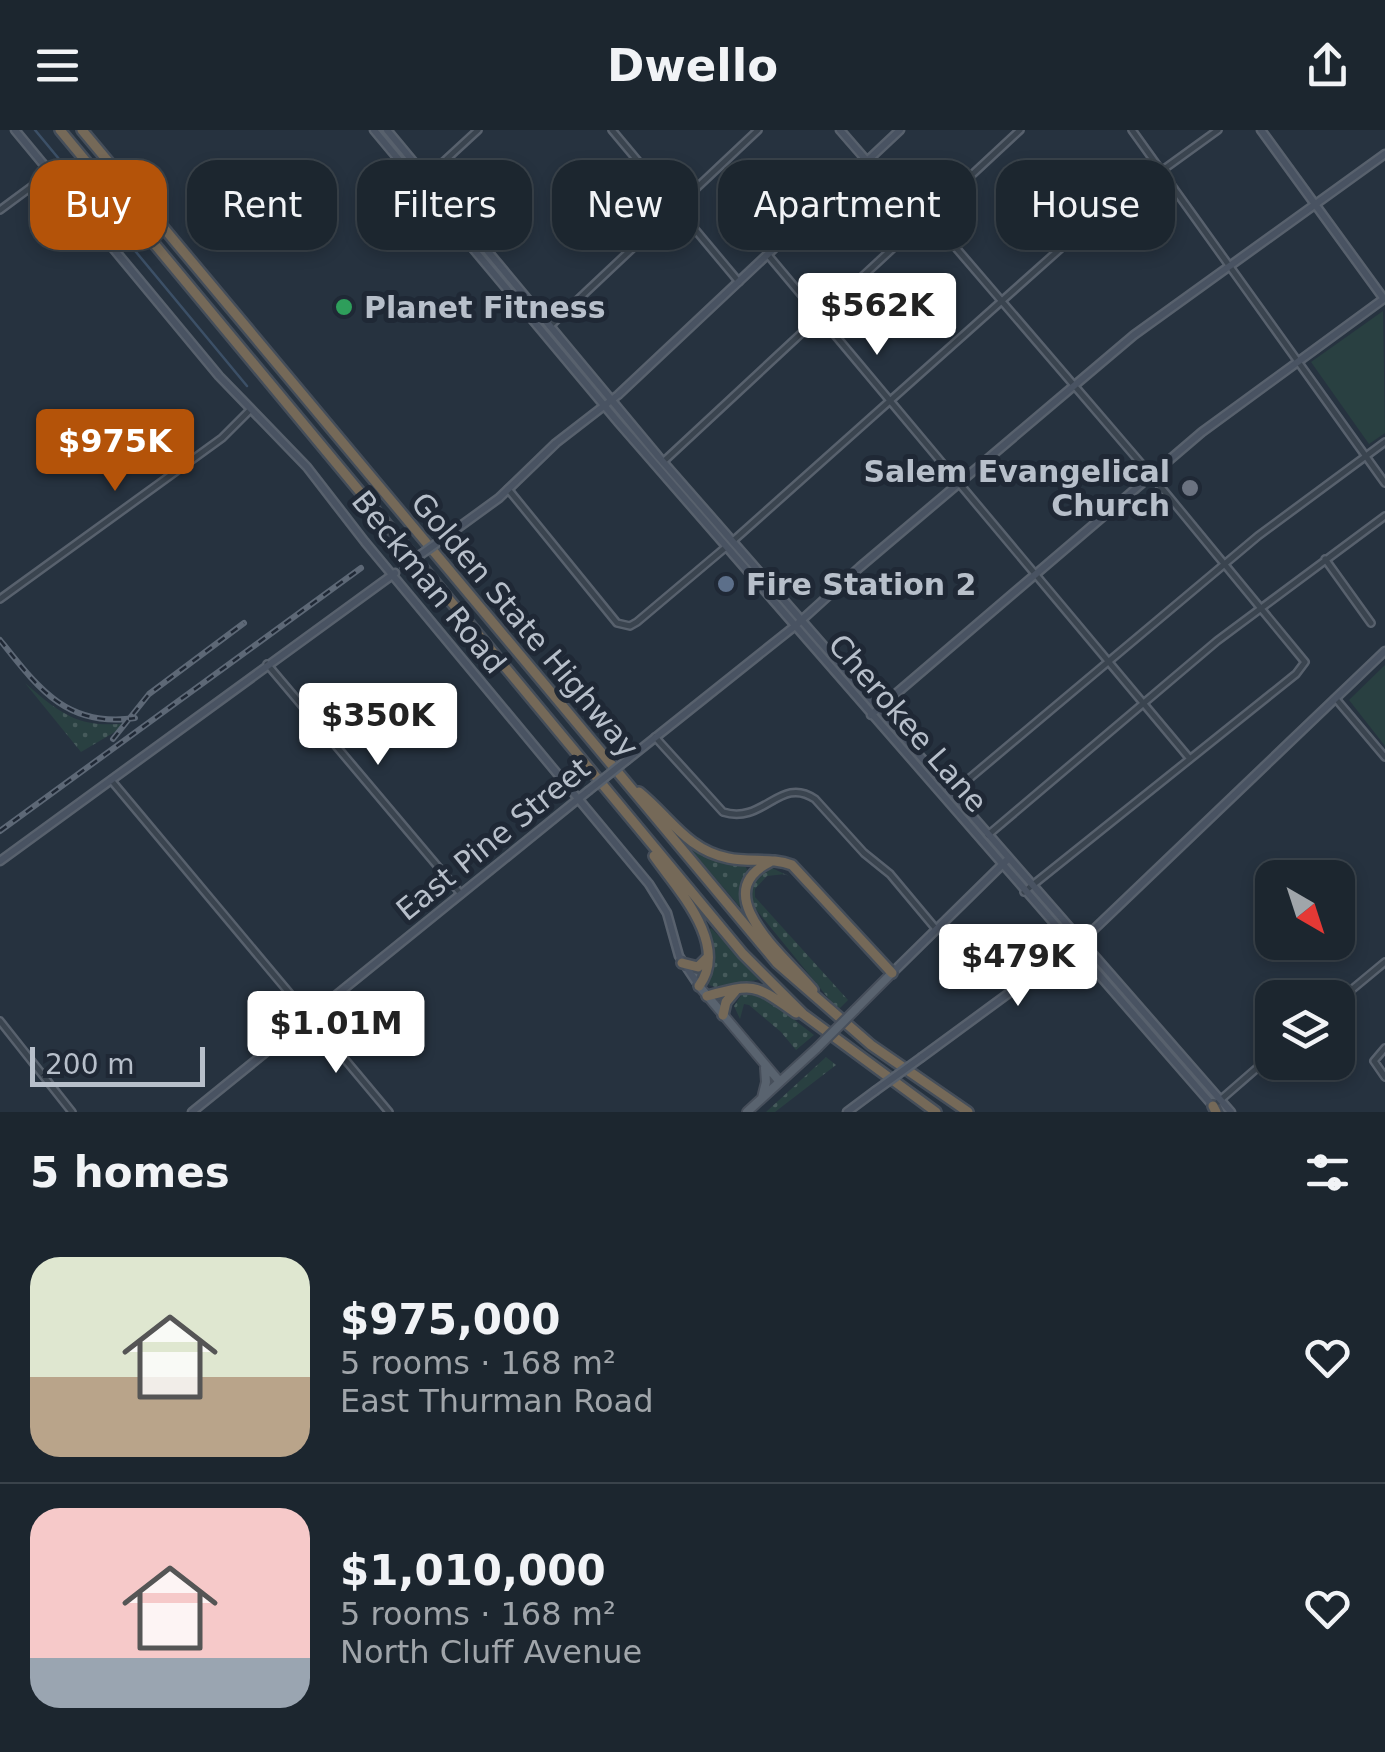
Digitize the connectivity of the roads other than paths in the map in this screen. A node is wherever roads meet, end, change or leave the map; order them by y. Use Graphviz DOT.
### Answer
graph roads {
  1 [pos="15,130"];
  2 [pos="60,130"];
  3 [pos="82,130"];
  4 [pos="374,130"];
  5 [pos="388,130"];
  6 [pos="478,130"];
  7 [pos="758,130"];
  8 [pos="840,130"];
  9 [pos="900,130"];
  10 [pos="1020,130"];
  11 [pos="1132,130"];
  12 [pos="1218,130"];
  13 [pos="1260,130"];
  14 [pos="615,131"];
  15 [pos="1385,154"];
  16 [pos="39,160"];
  17 [pos="412,160"];
  18 [pos="446,160"];
  19 [pos="638,160"];
  20 [pos="866,160"];
  21 [pos="868,160"];
  22 [pos="1153,160"];
  23 [pos="1175,161"];
  24 [pos="976,171"];
  25 [pos="698,186"];
  26 [pos="30,188"];
  27 [pos="1175,191"];
  28 [pos="1315,205"];
  29 [pos="0,210"];
  30 [pos="698,234"];
  31 [pos="115,250"];
  32 [pos="486,250"];
  33 [pos="630,250"];
  34 [pos="773,250"];
  35 [pos="891,250"];
  36 [pos="956,250"];
  37 [pos="1059,250"];
  38 [pos="768,255"];
  39 [pos="1228,266"];
  40 [pos="739,282"];
  41 [pos="1385,299"];
  42 [pos="1000,302"];
  43 [pos="818,317"];
  44 [pos="550,326"];
  45 [pos="1297,362"];
  46 [pos="1073,387"];
  47 [pos="612,400"];
  48 [pos="890,401"];
  49 [pos="604,406"];
  50 [pos="250,410"];
  51 [pos="1385,442"];
  52 [pos="1365,456"];
  53 [pos="664,462"];
  54 [pos="1152,475"];
  55 [pos="960,483"];
  56 [pos="1385,483"];
  57 [pos="508,490"];
  58 [pos="1385,516"];
  59 [pos="734,540"];
  60 [pos="726,546"];
  61 [pos="1326,559"];
  62 [pos="1224,564"];
  63 [pos="1035,573"];
  64 [pos="392,574"];
  65 [pos="0,600"];
  66 [pos="1260,608"];
  67 [pos="802,619"];
  68 [pos="1371,623"];
  69 [pos="795,626"];
  70 [pos="1385,651"];
  71 [pos="1110,660"];
  72 [pos="267,664"];
  73 [pos="1336,700"];
  74 [pos="1145,703"];
  75 [pos="878,708"];
  76 [pos="871,715"];
  77 [pos="655,737"];
  78 [pos="1385,757"];
  79 [pos="1190,758"];
  80 [pos="617,775"];
  81 [pos="110,780"];
  82 [pos="952,793"];
  83 [pos="579,798"];
  84 [pos="635,824"];
  85 [pos="988,835"];
  86 [pos="1009,858"];
  87 [pos="0,861"];
  88 [pos="772,861"];
  89 [pos="1002,865"];
  90 [pos="1032,884"];
  91 [pos="1024,892"];
  92 [pos="461,894"];
  93 [pos="936,928"];
  94 [pos="1082,940"];
  95 [pos="1074,946"];
  96 [pos="708,957"];
  97 [pos="682,962"];
  98 [pos="1385,962"];
  99 [pos="892,973"];
  100 [pos="700,986"];
  101 [pos="743,987"];
  102 [pos="1355,987"];
  103 [pos="707,996"];
  104 [pos="723,1015"];
  105 [pos="834,1015"];
  106 [pos="310,1017"];
  107 [pos="0,1022"];
  108 [pos="835,1040"];
  109 [pos="1385,1048"];
  110 [pos="764,1064"];
  111 [pos="1255,1072"];
  112 [pos="1385,1077"];
  113 [pos="780,1082"];
  114 [pos="762,1099"];
  115 [pos="1218,1108"];
  116 [pos="72,1112"];
  117 [pos="192,1112"];
  118 [pos="389,1112"];
  119 [pos="748,1112"];
  120 [pos="847,1112"];
  121 [pos="936,1112"];
  122 [pos="968,1112"];
  123 [pos="1231,1112"];
  1 -- 16 [label="street, Beckman Road"];
  2 -- 84 [label="highway, Golden State Highway"];
  3 -- 80 [label="highway, Golden State Highway"];
  4 -- 49 [label="street, Cherokee Lane"];
  5 -- 17 [label="street, Cherokee Lane"];
  6 -- 18 [label="street"];
  7 -- 25 [label="street"];
  8 -- 20 [label="street"];
  9 -- 21 [label="street"];
  10 -- 24 [label="street"];
  11 -- 22 [label="street"];
  12 -- 23 [label="street"];
  13 -- 28 [label="street"];
  14 -- 19 [label="street"];
  15 -- 28 [label="street, East Pine Street"];
  26 -- 29 [label="street"];
  27 -- 39 [label="street"];
  28 -- 39 [label="street, East Pine Street"];
  28 -- 41 [label="street"];
  30 -- 40 [label="street"];
  31 -- 50 [label="street, Beckman Road"];
  32 -- 44 [label="street, Cherokee Lane"];
  33 -- 44 [label="street"];
  34 -- 38 [label="street"];
  35 -- 43 [label="street"];
  36 -- 42 [label="street"];
  37 -- 42 [label="street"];
  38 -- 40 [label="street"];
  38 -- 43 [label="street"];
  39 -- 45 [label="street"];
  39 -- 46 [label="street, East Pine Street"];
  40 -- 47 [label="street"];
  41 -- 45 [label="street"];
  42 -- 46 [label="street"];
  42 -- 48 [label="street"];
  43 -- 48 [label="street"];
  43 -- 53 [label="street"];
  44 -- 47 [label="street, Cherokee Lane"];
  45 -- 52 [label="street"];
  45 -- 54 [label="street"];
  46 -- 54 [label="street"];
  46 -- 55 [label="street, East Pine Street"];
  47 -- 49 [label="street"];
  47 -- 53 [label="street, Cherokee Lane"];
  48 -- 55 [label="street"];
  48 -- 59 [label="street"];
  49 -- 57 [label="street"];
  49 -- 60 [label="street, Cherokee Lane"];
  50 -- 64 [label="street, Beckman Road"];
  50 -- 65 [label="street"];
  51 -- 52 [label="street"];
  52 -- 56 [label="street"];
  52 -- 62 [label="street"];
  53 -- 59 [label="street, Cherokee Lane"];
  54 -- 62 [label="street"];
  54 -- 63 [label="street"];
  55 -- 63 [label="street"];
  55 -- 67 [label="street, East Pine Street"];
  57 -- 60 [label="street"];
  57 -- 64 [label="street, bridge"];
  58 -- 61 [label="street"];
  59 -- 67 [label="street, Cherokee Lane"];
  60 -- 69 [label="street, Cherokee Lane"];
  61 -- 66 [label="street"];
  61 -- 68 [label="street"];
  62 -- 66 [label="street"];
  62 -- 71 [label="street"];
  63 -- 71 [label="street"];
  63 -- 75 [label="street"];
  64 -- 72 [label="street"];
  64 -- 83 [label="street, Beckman Road"];
  66 -- 74 [label="street"];
  66 -- 79 [label="street"];
  67 -- 69 [label="street, East Pine Street"];
  67 -- 75 [label="street, Cherokee Lane"];
  69 -- 76 [label="street, Cherokee Lane"];
  69 -- 77 [label="street, East Pine Street"];
  70 -- 73 [label="street"];
  71 -- 74 [label="street"];
  71 -- 82 [label="street"];
  72 -- 81 [label="street"];
  72 -- 92 [label="street"];
  73 -- 78 [label="street"];
  73 -- 94 [label="street"];
  74 -- 79 [label="street"];
  74 -- 85 [label="street"];
  75 -- 76 [label="street"];
  75 -- 82 [label="street, Cherokee Lane"];
  76 -- 89 [label="street, Cherokee Lane"];
  77 -- 83 [label="street, East Pine Street, bridge"];
  77 -- 93 [label="street"];
  79 -- 90 [label="street"];
  80 -- 88 [label="highway"];
  80 -- 105 [label="highway, Golden State Highway"];
  81 -- 87 [label="street"];
  81 -- 106 [label="street"];
  82 -- 85 [label="street, Cherokee Lane"];
  83 -- 92 [label="street, East Pine Street"];
  83 -- 97 [label="street, Beckman Road"];
  84 -- 96 [label="highway"];
  84 -- 108 [label="highway, Golden State Highway"];
  85 -- 86 [label="street, Cherokee Lane"];
  86 -- 89 [label="street"];
  86 -- 90 [label="street, Cherokee Lane"];
  88 -- 99 [label="highway"];
  88 -- 105 [label="highway"];
  89 -- 91 [label="street, Cherokee Lane"];
  89 -- 93 [label="street"];
  90 -- 91 [label="street"];
  90 -- 94 [label="street, Cherokee Lane"];
  91 -- 95 [label="street, Cherokee Lane"];
  92 -- 106 [label="street, East Pine Street"];
  93 -- 99 [label="street"];
  94 -- 95 [label="street"];
  94 -- 115 [label="street, Cherokee Lane"];
  95 -- 115 [label="street, Cherokee Lane"];
  95 -- 120 [label="street, bridge"];
  96 -- 97 [label="highway"];
  96 -- 100 [label="highway"];
  97 -- 100 [label="street, Beckman Road"];
  98 -- 102 [label="street"];
  99 -- 113 [label="main road, bridge"];
  100 -- 103 [label="main road, Beckman Road"];
  101 -- 103 [label="highway"];
  101 -- 104 [label="highway"];
  101 -- 108 [label="highway"];
  103 -- 104 [label="main road, Beckman Road"];
  104 -- 110 [label="main road, Beckman Road"];
  105 -- 122 [label="highway, Golden State Highway"];
  106 -- 117 [label="street, East Pine Street"];
  106 -- 118 [label="street"];
  107 -- 116 [label="street"];
  108 -- 121 [label="highway, Golden State Highway"];
  109 -- 112 [label="street"];
  110 -- 113 [label="main road, Beckman Road"];
  110 -- 114 [label="main road"];
  111 -- 115 [label="street"];
  113 -- 114 [label="main road"];
  114 -- 119 [label="main road"];
  115 -- 123 [label="street, Cherokee Lane"];
}
